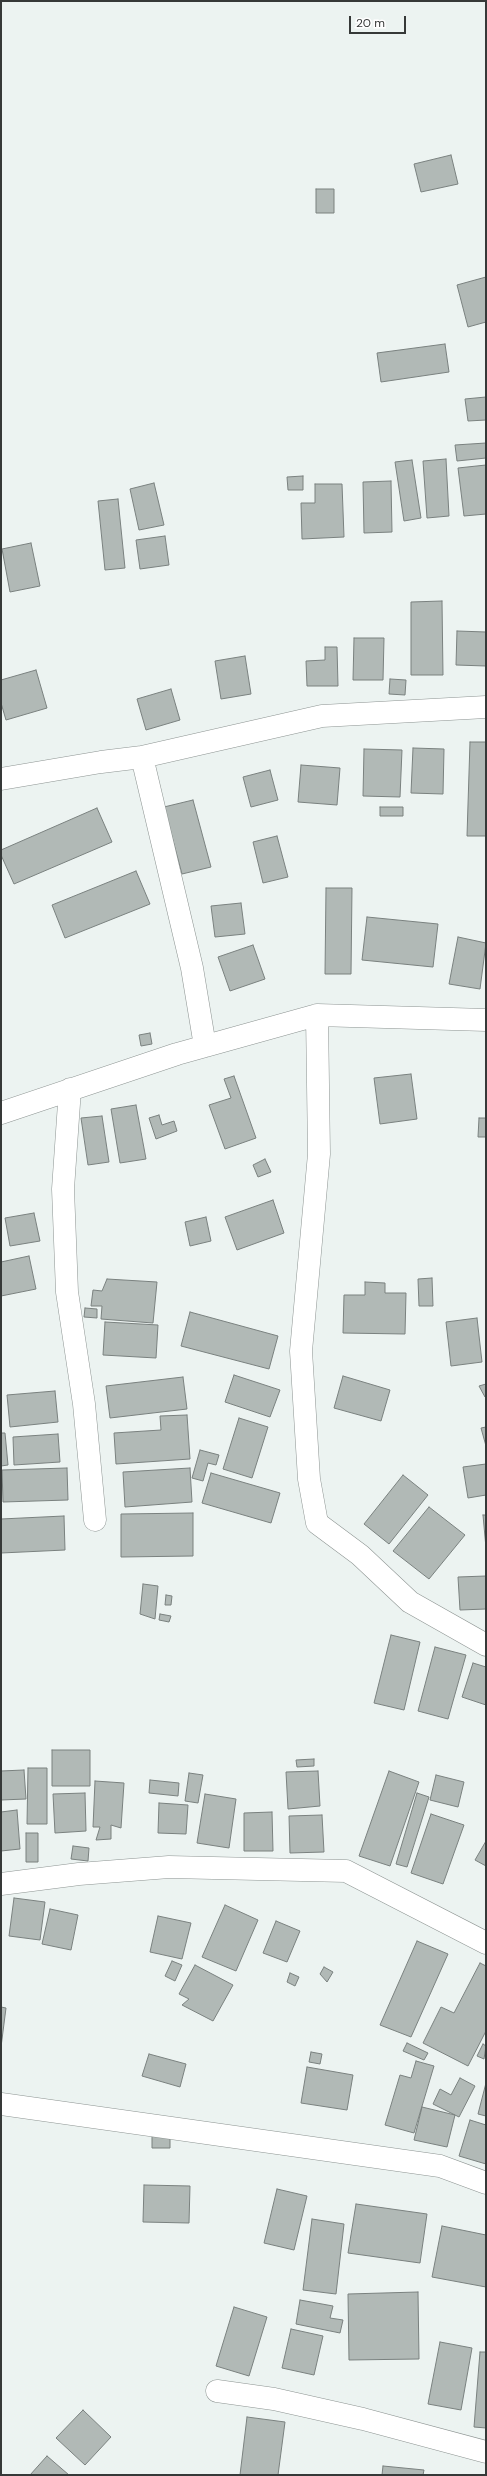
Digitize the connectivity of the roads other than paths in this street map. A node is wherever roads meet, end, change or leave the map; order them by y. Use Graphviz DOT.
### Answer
graph roads {
  1 [pos="486,707"];
  2 [pos="142,757"];
  3 [pos="1,779"];
  4 [pos="317,1015"];
  5 [pos="486,1020"];
  6 [pos="205,1046"];
  7 [pos="70,1089"];
  8 [pos="1,1113"];
  9 [pos="96,1520"];
  10 [pos="486,1645"];
  11 [pos="1,1884"];
  12 [pos="486,1943"];
  13 [pos="1,2104"];
  14 [pos="486,2183"];
  15 [pos="217,2392"];
  16 [pos="486,2452"];
  1 -- 2 [label="street"];
  2 -- 3 [label="street"];
  2 -- 6 [label="street"];
  4 -- 5 [label="street"];
  4 -- 6 [label="street"];
  4 -- 10 [label="street"];
  6 -- 7 [label="street"];
  7 -- 8 [label="street"];
  7 -- 9 [label="street"];
  11 -- 12 [label="street"];
  13 -- 14 [label="street"];
  15 -- 16 [label="street"];
}
